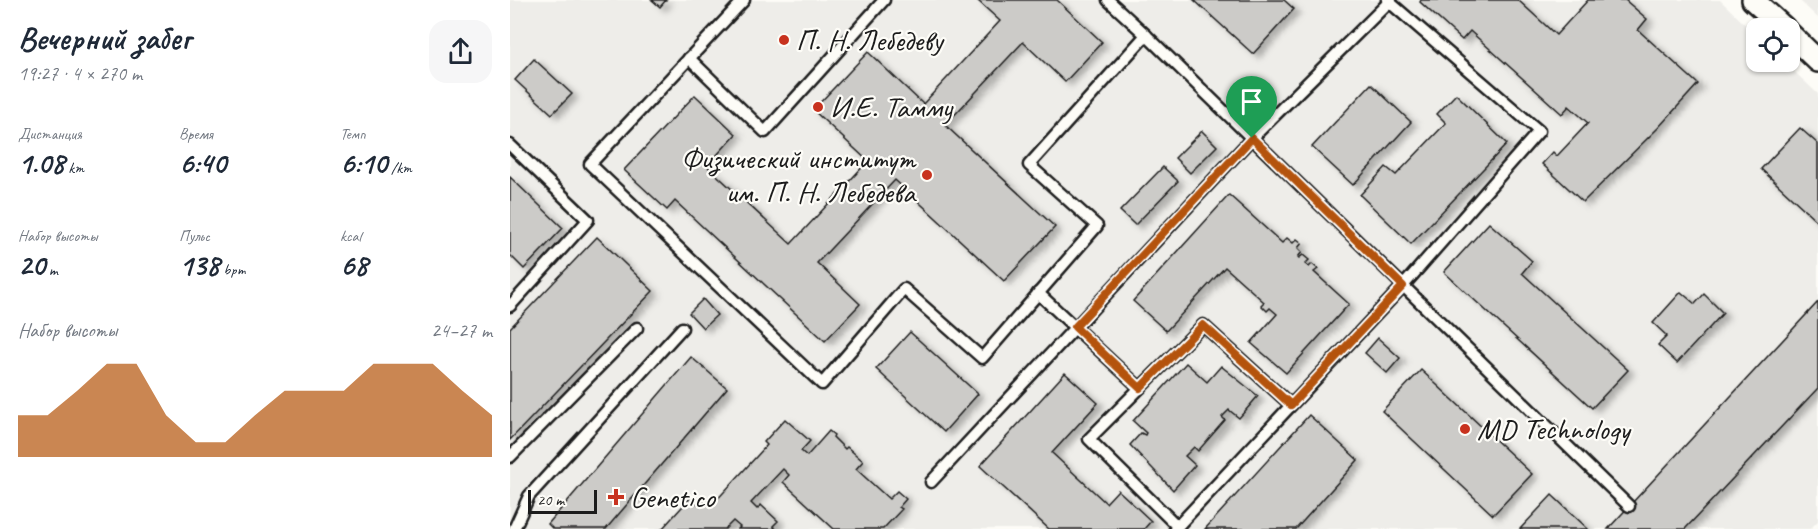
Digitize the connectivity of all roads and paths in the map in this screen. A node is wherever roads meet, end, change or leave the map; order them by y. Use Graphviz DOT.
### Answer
graph roads {
  1 [pos="744,0"];
  2 [pos="884,0"];
  3 [pos="1108,0"];
  4 [pos="1753,0"];
  5 [pos="1389,1"];
  6 [pos="1773,18"];
  7 [pos="1146,35"];
  8 [pos="1800,44"];
  9 [pos="689,58"];
  10 [pos="1818,61"];
  11 [pos="1252,138"];
  12 [pos="510,145"];
  13 [pos="1403,286"];
  14 [pos="1038,294"];
  15 [pos="510,306"];
  16 [pos="1075,327"];
  17 [pos="637,328"];
  18 [pos="682,328"];
  19 [pos="1140,388"];
  20 [pos="1291,405"];
  21 [pos="510,456"];
  22 [pos="931,482"];
  23 [pos="1629,506"];
  24 [pos="1176,528"];
  25 [pos="514,529"];
  1 -- 9 [label="lane"];
  2 -- 9 [label="lane"];
  3 -- 7 [label="lane"];
  4 -- 6 [label="street"];
  5 -- 11 [label="lane"];
  5 -- 13 [label="lane"];
  7 -- 11 [label="lane"];
  7 -- 14 [label="lane"];
  8 -- 10 [label="street"];
  9 -- 14 [label="lane"];
  11 -- 13 [label="lane"];
  11 -- 16 [label="lane"];
  12 -- 15 [label="lane"];
  13 -- 20 [label="lane"];
  13 -- 23 [label="lane"];
  14 -- 16 [label="lane"];
  16 -- 19 [label="lane"];
  16 -- 22 [label="lane"];
  17 -- 21 [label="lane"];
  18 -- 25 [label="lane"];
  19 -- 20 [label="lane"];
  19 -- 24 [label="lane"];
  20 -- 24 [label="lane"];
}
